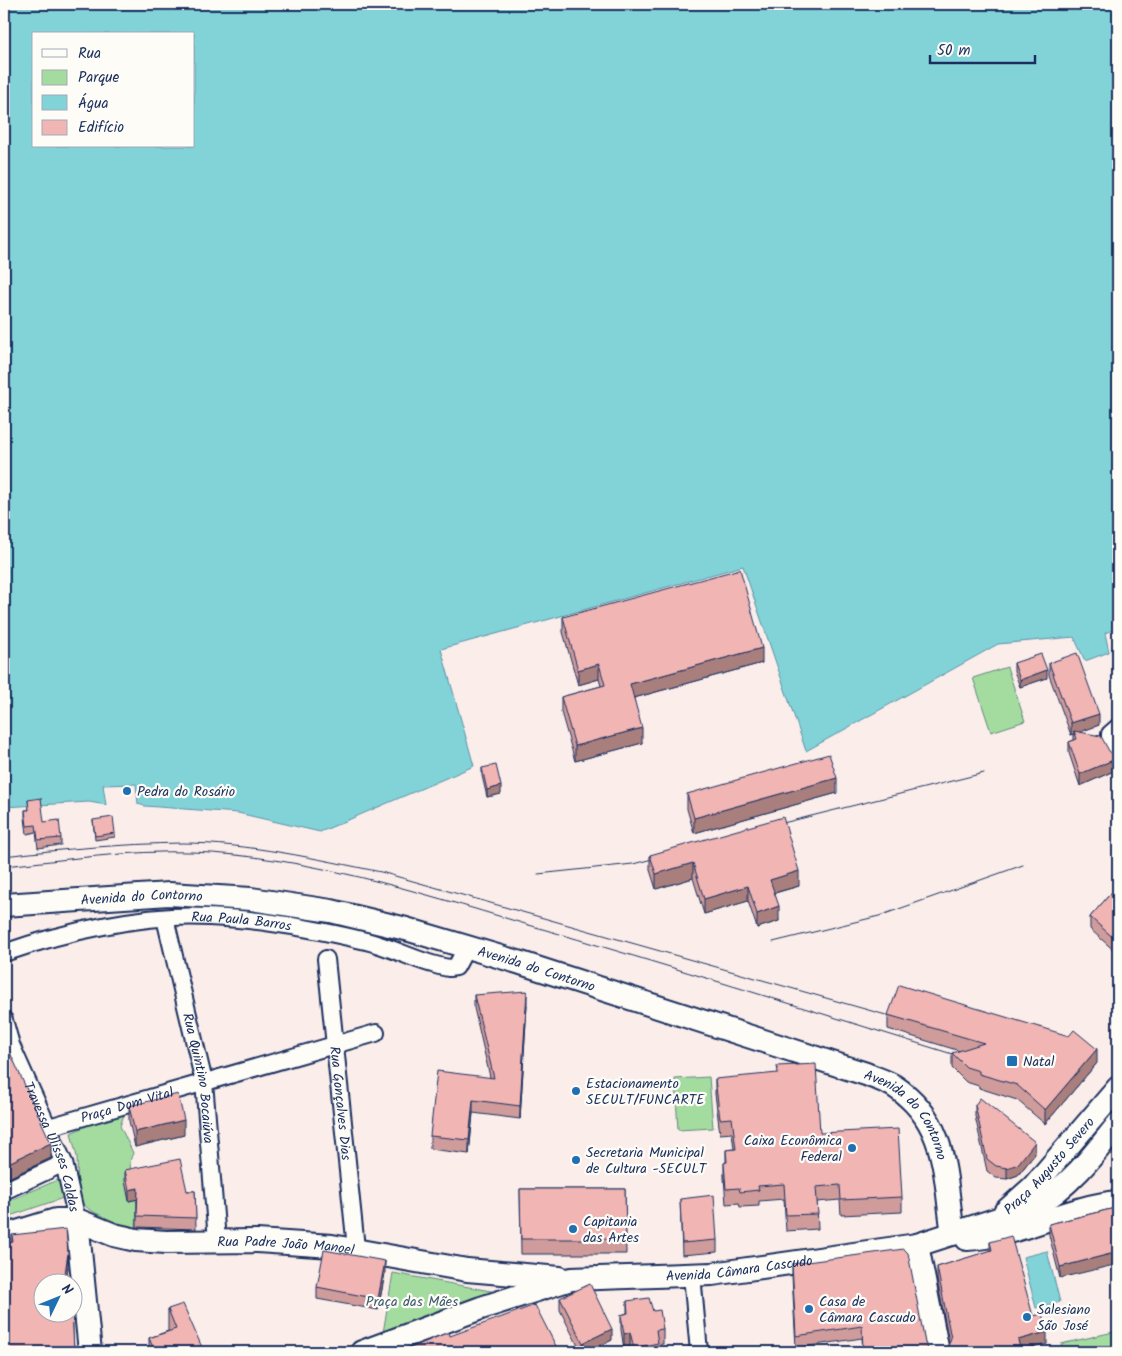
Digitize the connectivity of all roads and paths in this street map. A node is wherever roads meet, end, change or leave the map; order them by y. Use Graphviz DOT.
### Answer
graph roads {
  1 [pos="1114,730"];
  2 [pos="1118,757"];
  3 [pos="4,905"];
  4 [pos="165,918"];
  5 [pos="463,946"];
  6 [pos="4,952"];
  7 [pos="326,959"];
  8 [pos="4,1020"];
  9 [pos="376,1033"];
  10 [pos="335,1044"];
  11 [pos="7,1046"];
  12 [pos="204,1082"];
  13 [pos="1118,1088"];
  14 [pos="1118,1124"];
  15 [pos="49,1127"];
  16 [pos="64,1163"];
  17 [pos="4,1191"];
  18 [pos="1118,1202"];
  19 [pos="997,1219"];
  20 [pos="77,1220"];
  21 [pos="952,1234"];
  22 [pos="4,1236"];
  23 [pos="218,1240"];
  24 [pos="917,1245"];
  25 [pos="356,1248"];
  26 [pos="692,1275"];
  27 [pos="571,1279"];
  28 [pos="90,1352"];
  29 [pos="362,1352"];
  30 [pos="699,1352"];
  31 [pos="938,1352"];
  1 -- 2 [label="street"];
  3 -- 5 [label="main road, Avenida do Contorno"];
  4 -- 5 [label="street, Rua Paula Barros"];
  4 -- 6 [label="street, Rua Paula Barros"];
  4 -- 12 [label="street, Rua Quintino Bocaiúva"];
  5 -- 21 [label="main road, Avenida do Contorno"];
  7 -- 10 [label="street, Rua Gonçalves Dias"];
  8 -- 11 [label="street, Travessa Ulisses Caldas"];
  9 -- 10 [label="street, Praça Dom Vital"];
  10 -- 12 [label="street, Praça Dom Vital"];
  10 -- 25 [label="street, Rua Gonçalves Dias"];
  11 -- 15 [label="street, Travessa Ulisses Caldas"];
  12 -- 15 [label="street, Praça Dom Vital"];
  12 -- 23 [label="street, Rua Quintino Bocaiúva"];
  13 -- 19 [label="main road, Praça Augusto Severo"];
  14 -- 19 [label="main road, Praça Augusto Severo"];
  15 -- 16 [label="street, Travessa Ulisses Caldas"];
  16 -- 17 [label="street"];
  16 -- 20 [label="street, Travessa Ulisses Caldas"];
  18 -- 21 [label="main road, Avenida Câmara Cascudo"];
  19 -- 21 [label="main road, Praça Augusto Severo"];
  20 -- 22 [label="main road, Rua Padre João Manoel"];
  20 -- 23 [label="main road, Rua Padre João Manoel"];
  20 -- 28 [label="main road"];
  21 -- 24 [label="main road, Avenida Câmara Cascudo"];
  23 -- 25 [label="main road, Rua Padre João Manoel"];
  24 -- 26 [label="main road, Avenida Câmara Cascudo"];
  24 -- 31 [label="main road"];
  25 -- 27 [label="main road, Rua Padre João Manoel"];
  26 -- 27 [label="main road, Avenida Câmara Cascudo"];
  26 -- 30 [label="street"];
  27 -- 29 [label="main road, Avenida Câmara Cascudo"];
}
